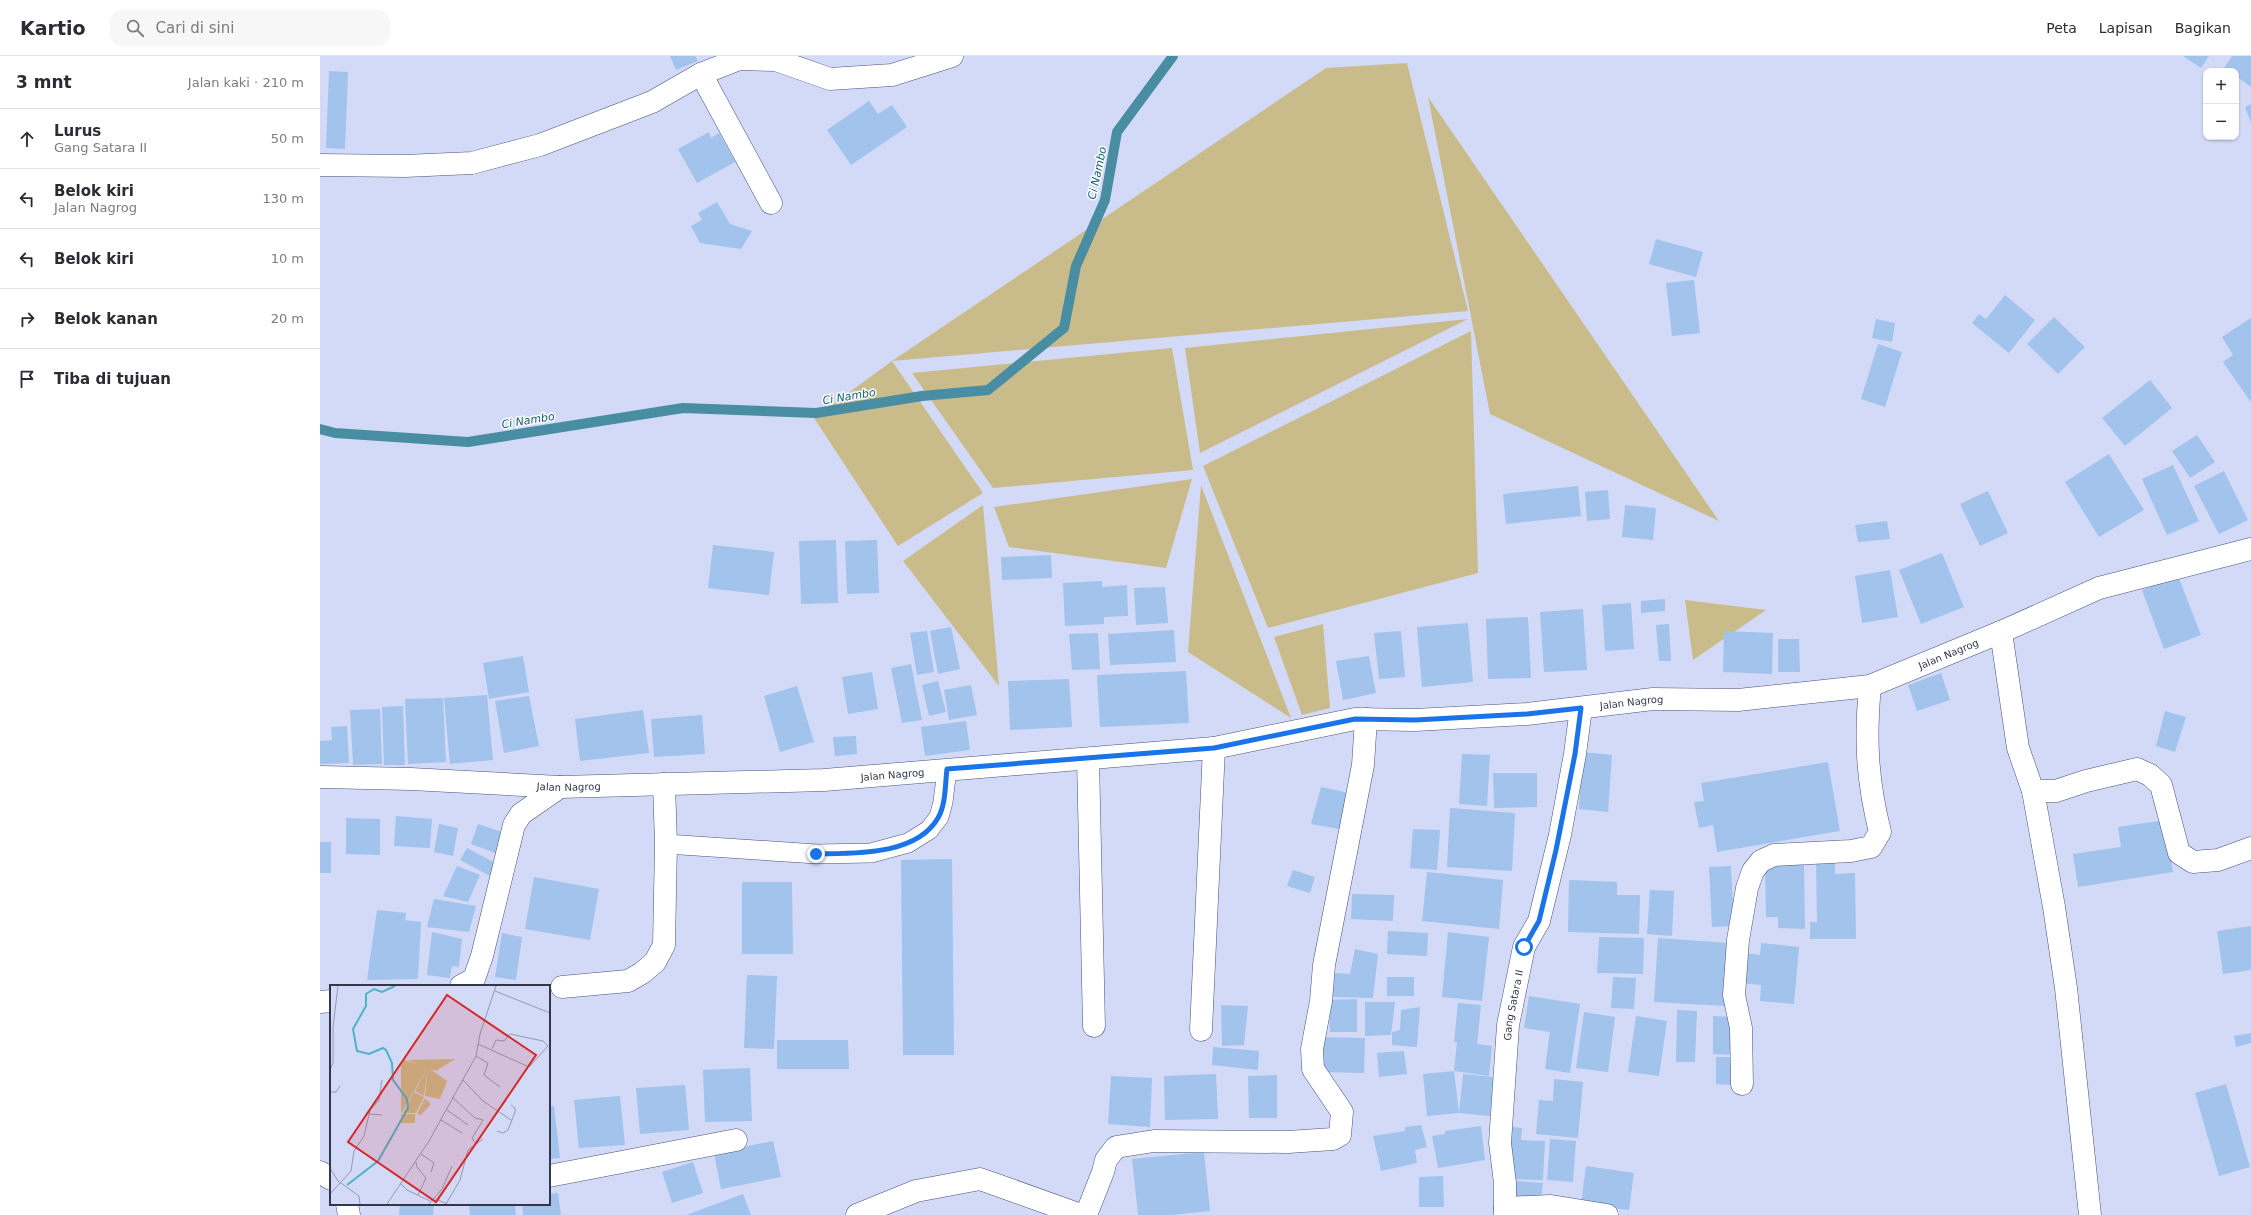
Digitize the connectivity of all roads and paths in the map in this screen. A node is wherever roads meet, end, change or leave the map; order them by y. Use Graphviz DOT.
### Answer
graph roads {
  1 [pos="952,56"];
  2 [pos="701,74"];
  3 [pos="320,164"];
  4 [pos="771,203"];
  5 [pos="2251,549"];
  6 [pos="2001,632"];
  7 [pos="1870,686"];
  8 [pos="1581,708"];
  9 [pos="1366,720"];
  10 [pos="1214,748"];
  11 [pos="1088,759"];
  12 [pos="947,769"];
  13 [pos="320,777"];
  14 [pos="664,784"];
  15 [pos="560,787"];
  16 [pos="2033,791"];
  17 [pos="666,844"];
  18 [pos="2251,848"];
  19 [pos="463,985"];
  20 [pos="562,987"];
  21 [pos="330,1001"];
  22 [pos="320,1002"];
  23 [pos="1094,1026"];
  24 [pos="1201,1030"];
  25 [pos="1742,1084"];
  26 [pos="736,1140"];
  27 [pos="320,1172"];
  28 [pos="550,1176"];
  29 [pos="330,1178"];
  30 [pos="347,1205"];
  31 [pos="1505,1212"];
  32 [pos="349,1215"];
  33 [pos="857,1215"];
  34 [pos="1081,1215"];
  35 [pos="1086,1215"];
  36 [pos="1607,1215"];
  37 [pos="2090,1215"];
  1 -- 2 [label="street"];
  2 -- 3 [label="street"];
  2 -- 4 [label="street"];
  5 -- 6 [label="street, Jalan Nagrog"];
  6 -- 7 [label="street, Jalan Nagrog"];
  6 -- 16 [label="street"];
  7 -- 8 [label="street, Jalan Nagrog"];
  7 -- 25 [label="street"];
  8 -- 9 [label="street, Jalan Nagrog"];
  8 -- 31 [label="street, Gang Satara II"];
  9 -- 10 [label="street, Jalan Nagrog"];
  9 -- 35 [label="street"];
  10 -- 11 [label="street, Jalan Nagrog"];
  10 -- 24 [label="street"];
  11 -- 12 [label="street, Jalan Nagrog"];
  11 -- 23 [label="street"];
  12 -- 14 [label="street, Jalan Nagrog"];
  12 -- 17 [label="lane"];
  13 -- 15 [label="street, Jalan Nagrog"];
  14 -- 15 [label="street, Jalan Nagrog"];
  14 -- 17 [label="street"];
  15 -- 19 [label="street"];
  16 -- 18 [label="street"];
  16 -- 37 [label="street"];
  17 -- 20 [label="street"];
  21 -- 22 [label="street"];
  26 -- 28 [label="street"];
  27 -- 29 [label="street"];
  30 -- 32 [label="street"];
  31 -- 36 [label="street"];
  33 -- 34 [label="street"];
}
